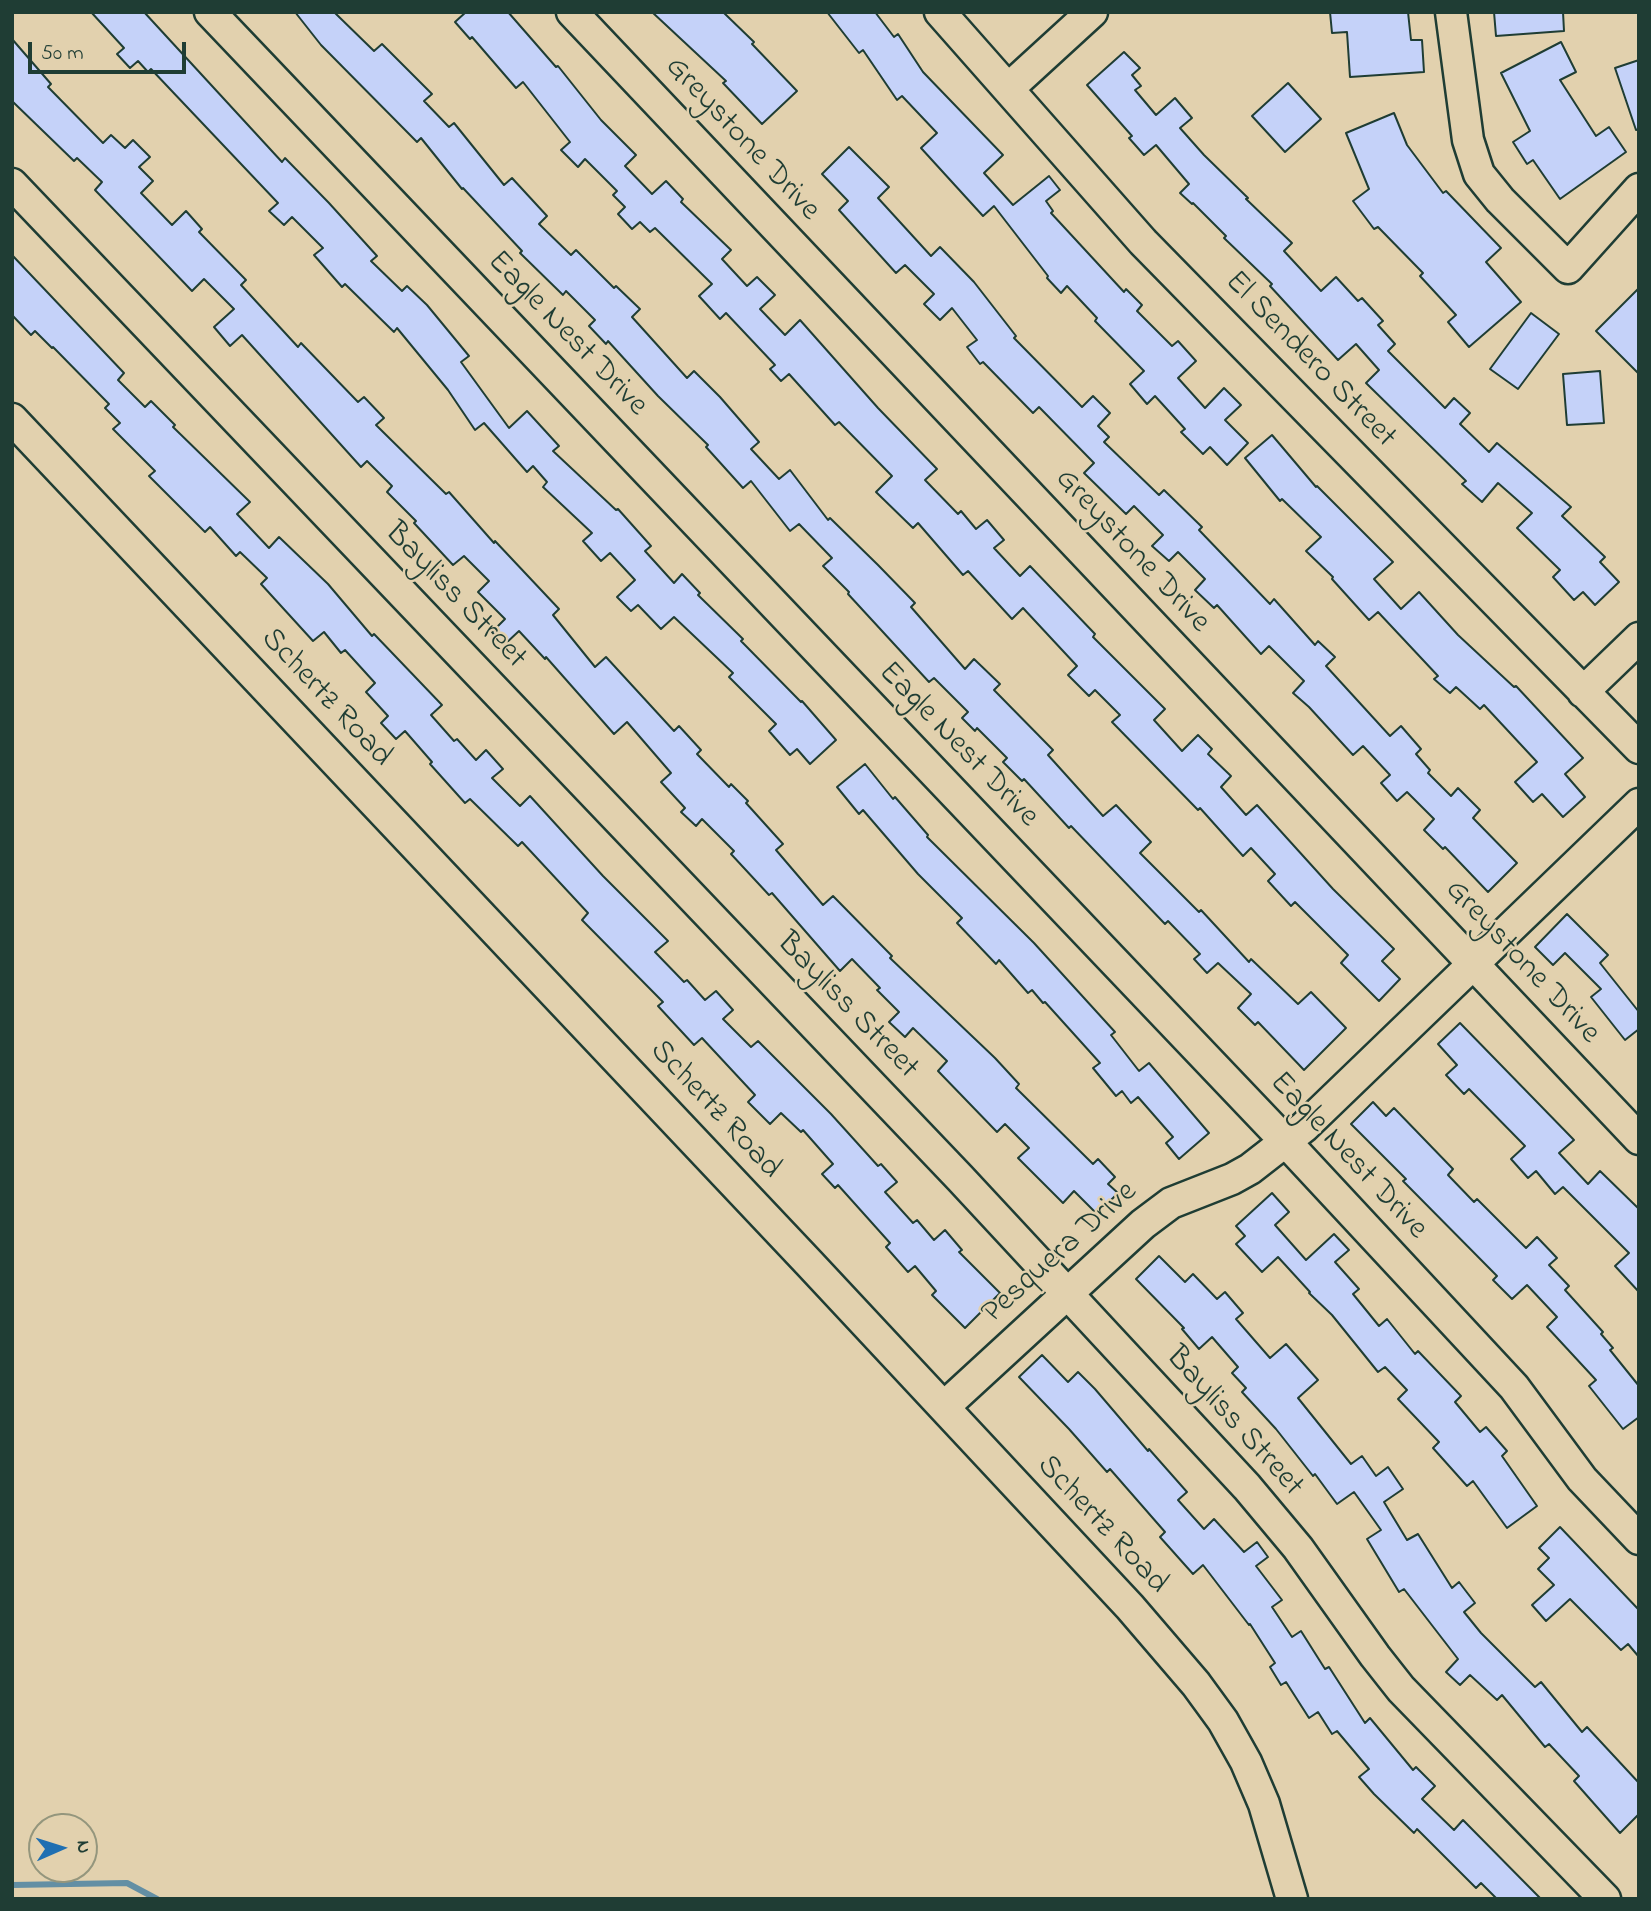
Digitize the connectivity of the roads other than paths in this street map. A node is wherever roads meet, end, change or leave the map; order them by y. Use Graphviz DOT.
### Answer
graph roads {
  1 [pos="210,12"];
  2 [pos="572,12"];
  3 [pos="940,12"];
  4 [pos="1092,12"];
  5 [pos="1451,12"];
  6 [pos="1009,88"];
  7 [pos="12,184"];
  8 [pos="1639,189"];
  9 [pos="12,419"];
  10 [pos="1639,638"];
  11 [pos="1583,692"];
  12 [pos="1639,748"];
  13 [pos="1639,804"];
  14 [pos="1473,964"];
  15 [pos="1639,1139"];
  16 [pos="1286,1142"];
  17 [pos="1068,1294"];
  18 [pos="944,1407"];
  19 [pos="1639,1539"];
  20 [pos="1292,1899"];
  21 [pos="1605,1899"];
  1 -- 16 [label="street, Eagle Nest Drive"];
  2 -- 14 [label="street, Greystone Drive"];
  3 -- 6 [label="street, El Sendero Street"];
  4 -- 6 [label="street"];
  5 -- 8 [label="street"];
  6 -- 11 [label="street, El Sendero Street"];
  7 -- 17 [label="street, Bayliss Street"];
  9 -- 18 [label="street, Schertz Road"];
  10 -- 11 [label="street"];
  11 -- 12 [label="street, El Sendero Street"];
  13 -- 14 [label="street, Pesquera Drive"];
  14 -- 15 [label="street, Greystone Drive"];
  14 -- 16 [label="street, Pesquera Drive"];
  16 -- 17 [label="street, Pesquera Drive"];
  16 -- 19 [label="street, Eagle Nest Drive"];
  17 -- 18 [label="street, Pesquera Drive"];
  17 -- 21 [label="street, Bayliss Street"];
  18 -- 20 [label="street, Schertz Road"];
}
